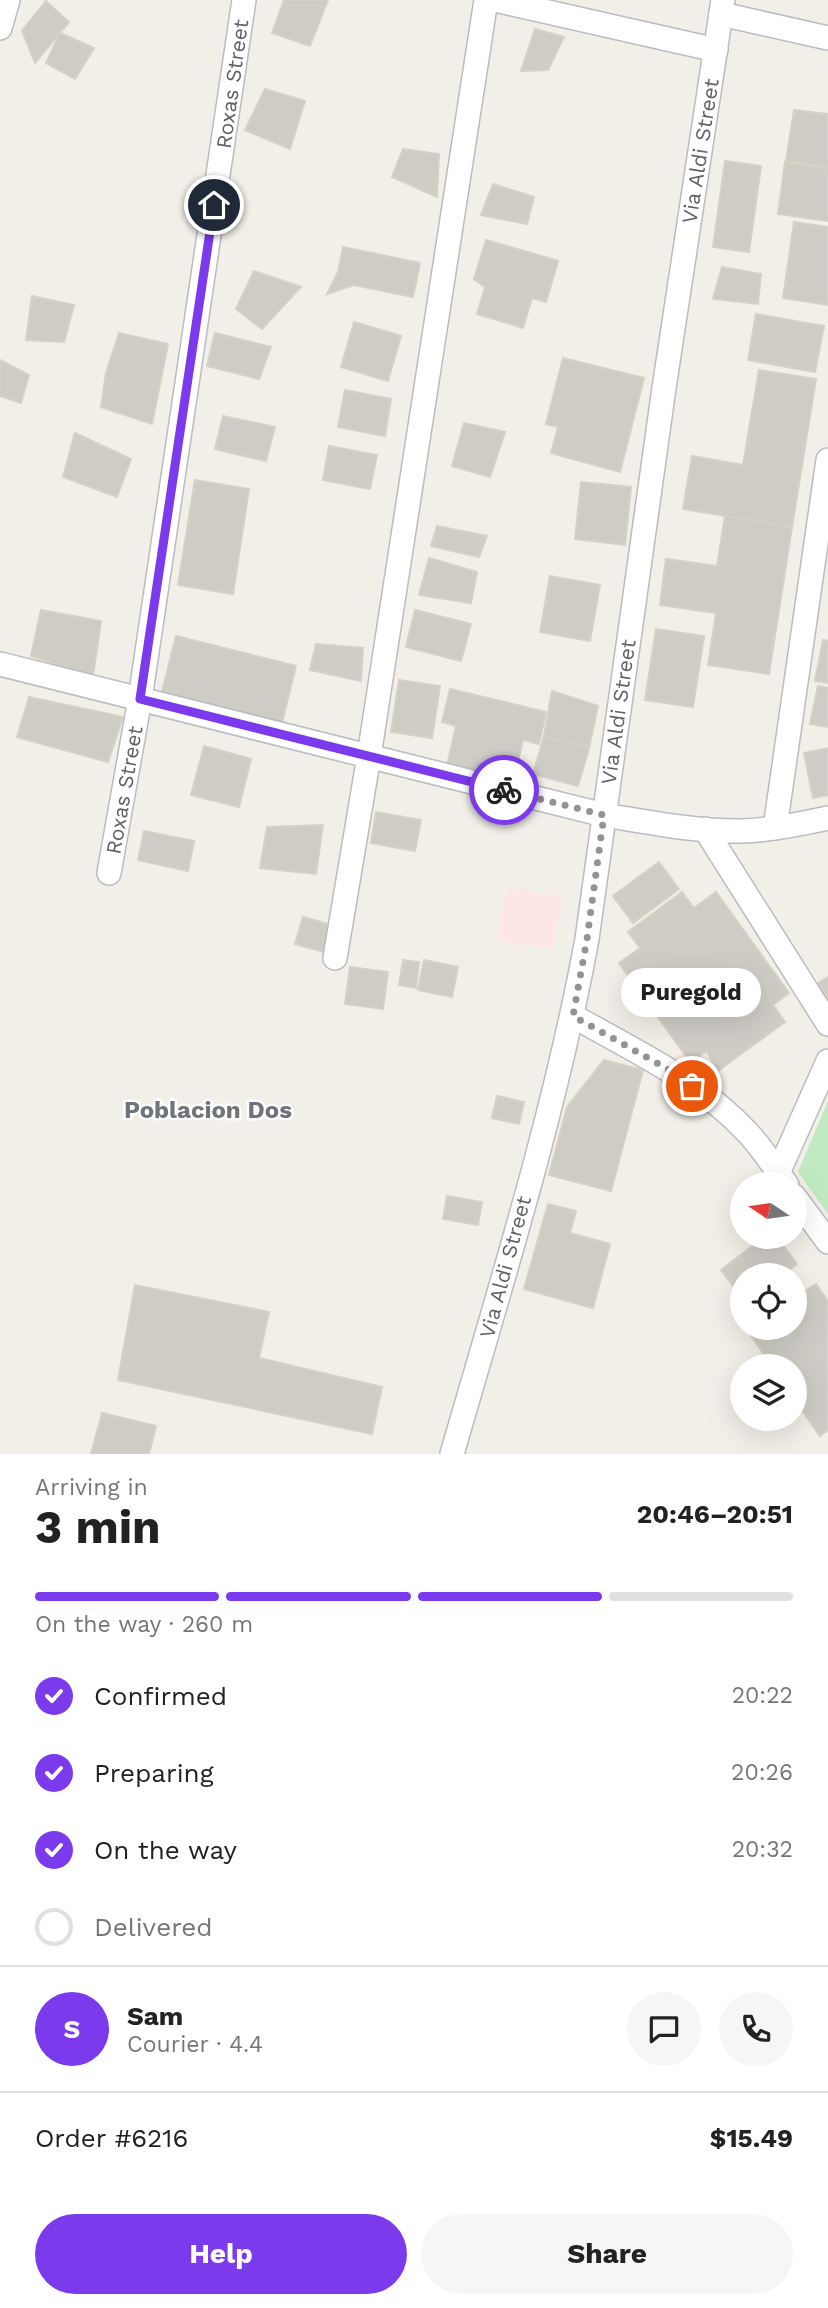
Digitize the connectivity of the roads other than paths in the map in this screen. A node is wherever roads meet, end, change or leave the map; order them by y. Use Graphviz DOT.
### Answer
graph roads {
  1 [pos="8,0"];
  2 [pos="244,0"];
  3 [pos="486,0"];
  4 [pos="495,0"];
  5 [pos="722,7"];
  6 [pos="0,29"];
  7 [pos="828,38"];
  8 [pos="716,50"];
  9 [pos="828,460"];
  10 [pos="0,664"];
  11 [pos="140,699"];
  12 [pos="369,756"];
  13 [pos="604,815"];
  14 [pos="828,818"];
  15 [pos="775,828"];
  16 [pos="705,829"];
  17 [pos="109,873"];
  18 [pos="335,958"];
  19 [pos="573,1016"];
  20 [pos="828,1024"];
  21 [pos="828,1061"];
  22 [pos="778,1172"];
  23 [pos="786,1172"];
  24 [pos="807,1214"];
  25 [pos="828,1242"];
  26 [pos="452,1454"];
  1 -- 6 [label="street"];
  2 -- 11 [label="street, Roxas Street"];
  3 -- 12 [label="street"];
  4 -- 8 [label="street"];
  5 -- 7 [label="street"];
  5 -- 8 [label="street, Via Aldi Street"];
  8 -- 13 [label="street, Via Aldi Street"];
  9 -- 15 [label="street"];
  10 -- 11 [label="street"];
  11 -- 12 [label="street"];
  11 -- 17 [label="street, Roxas Street"];
  12 -- 13 [label="street"];
  12 -- 18 [label="street"];
  13 -- 16 [label="street"];
  13 -- 19 [label="street, Via Aldi Street"];
  14 -- 15 [label="street"];
  15 -- 16 [label="street"];
  16 -- 20 [label="street"];
  19 -- 22 [label="street"];
  19 -- 26 [label="street, Via Aldi Street"];
  21 -- 23 [label="street"];
  24 -- 25 [label="street"];
}
